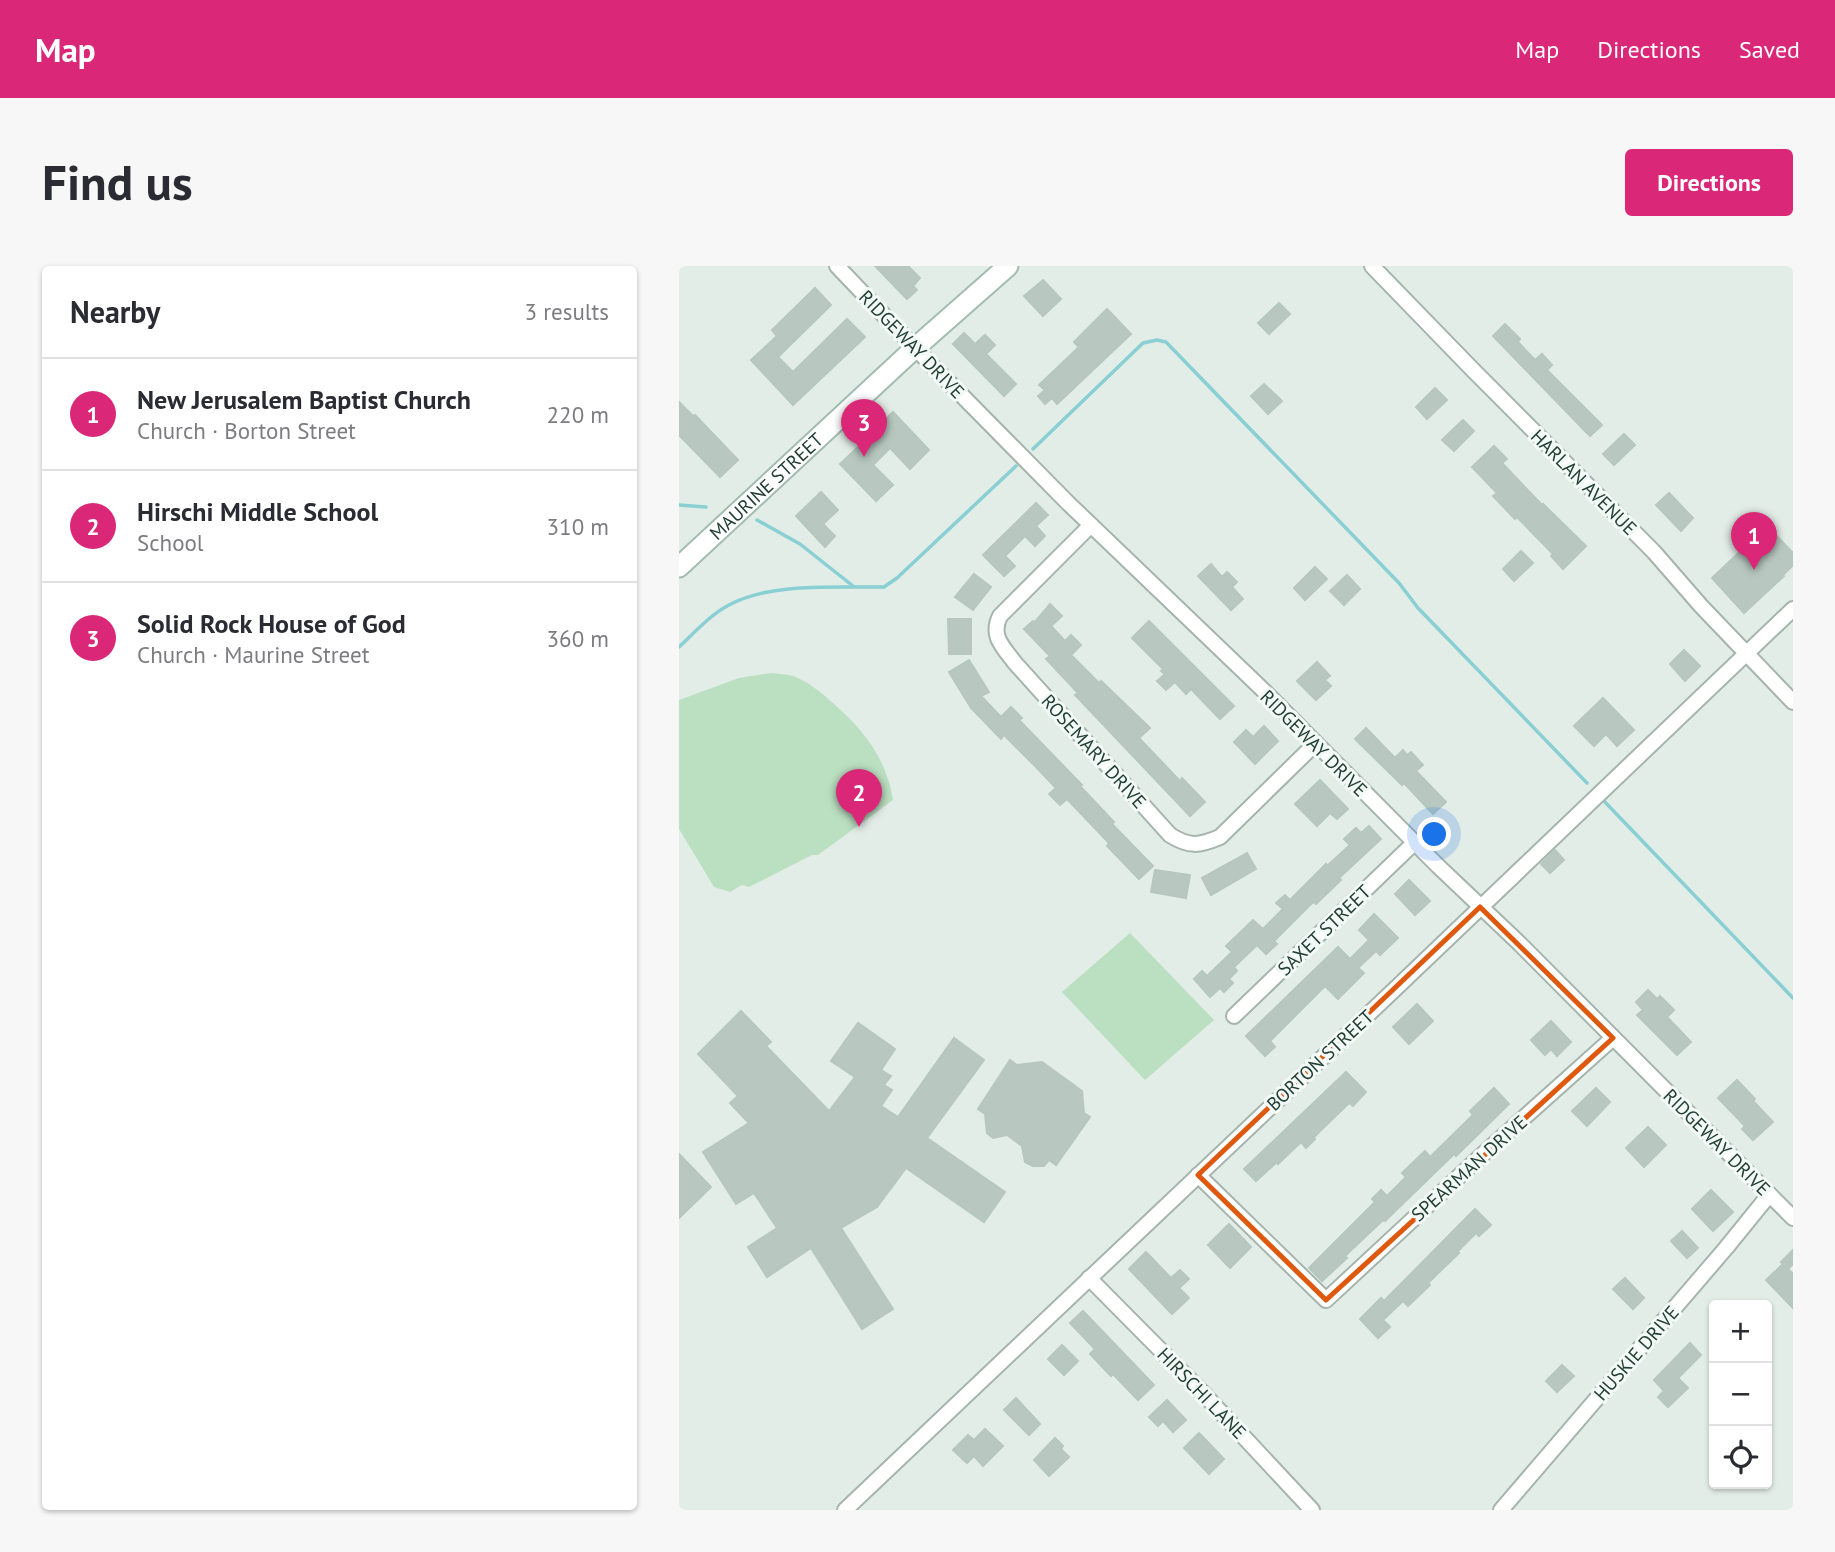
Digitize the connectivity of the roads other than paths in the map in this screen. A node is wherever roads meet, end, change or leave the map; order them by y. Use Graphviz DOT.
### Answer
graph roads {
  1 [pos="837,266"];
  2 [pos="1008,266"];
  3 [pos="1371,266"];
  4 [pos="915,348"];
  5 [pos="1091,525"];
  6 [pos="679,567"];
  7 [pos="1793,609"];
  8 [pos="1746,654"];
  9 [pos="1793,702"];
  10 [pos="1315,744"];
  11 [pos="1414,843"];
  12 [pos="1480,907"];
  13 [pos="1234,1016"];
  14 [pos="1613,1038"];
  15 [pos="1198,1175"];
  16 [pos="1769,1195"];
  17 [pos="1793,1218"];
  18 [pos="1089,1278"];
  19 [pos="845,1510"];
  20 [pos="1312,1510"];
  21 [pos="1501,1510"];
  1 -- 4 [label="street, RIDGEWAY DRIVE"];
  2 -- 4 [label="street, MAURINE STREET"];
  3 -- 8 [label="street, HARLAN AVENUE"];
  4 -- 5 [label="street, RIDGEWAY DRIVE"];
  4 -- 6 [label="street, MAURINE STREET"];
  5 -- 10 [label="street, RIDGEWAY DRIVE"];
  5 -- 10 [label="street, ROSEMARY DRIVE"];
  7 -- 8 [label="street, BORTON STREET"];
  8 -- 9 [label="street, HARLAN AVENUE"];
  8 -- 12 [label="street, BORTON STREET"];
  10 -- 11 [label="street, RIDGEWAY DRIVE"];
  11 -- 12 [label="street, RIDGEWAY DRIVE"];
  11 -- 13 [label="street, SAXET STREET"];
  12 -- 14 [label="street, RIDGEWAY DRIVE"];
  12 -- 15 [label="street, BORTON STREET"];
  14 -- 15 [label="street, SPEARMAN DRIVE"];
  14 -- 16 [label="street, RIDGEWAY DRIVE"];
  15 -- 18 [label="street, BORTON STREET"];
  16 -- 17 [label="street, RIDGEWAY DRIVE"];
  16 -- 21 [label="street, HUSKIE DRIVE"];
  18 -- 19 [label="street, BORTON STREET"];
  18 -- 20 [label="street, HIRSCHI LANE"];
}
